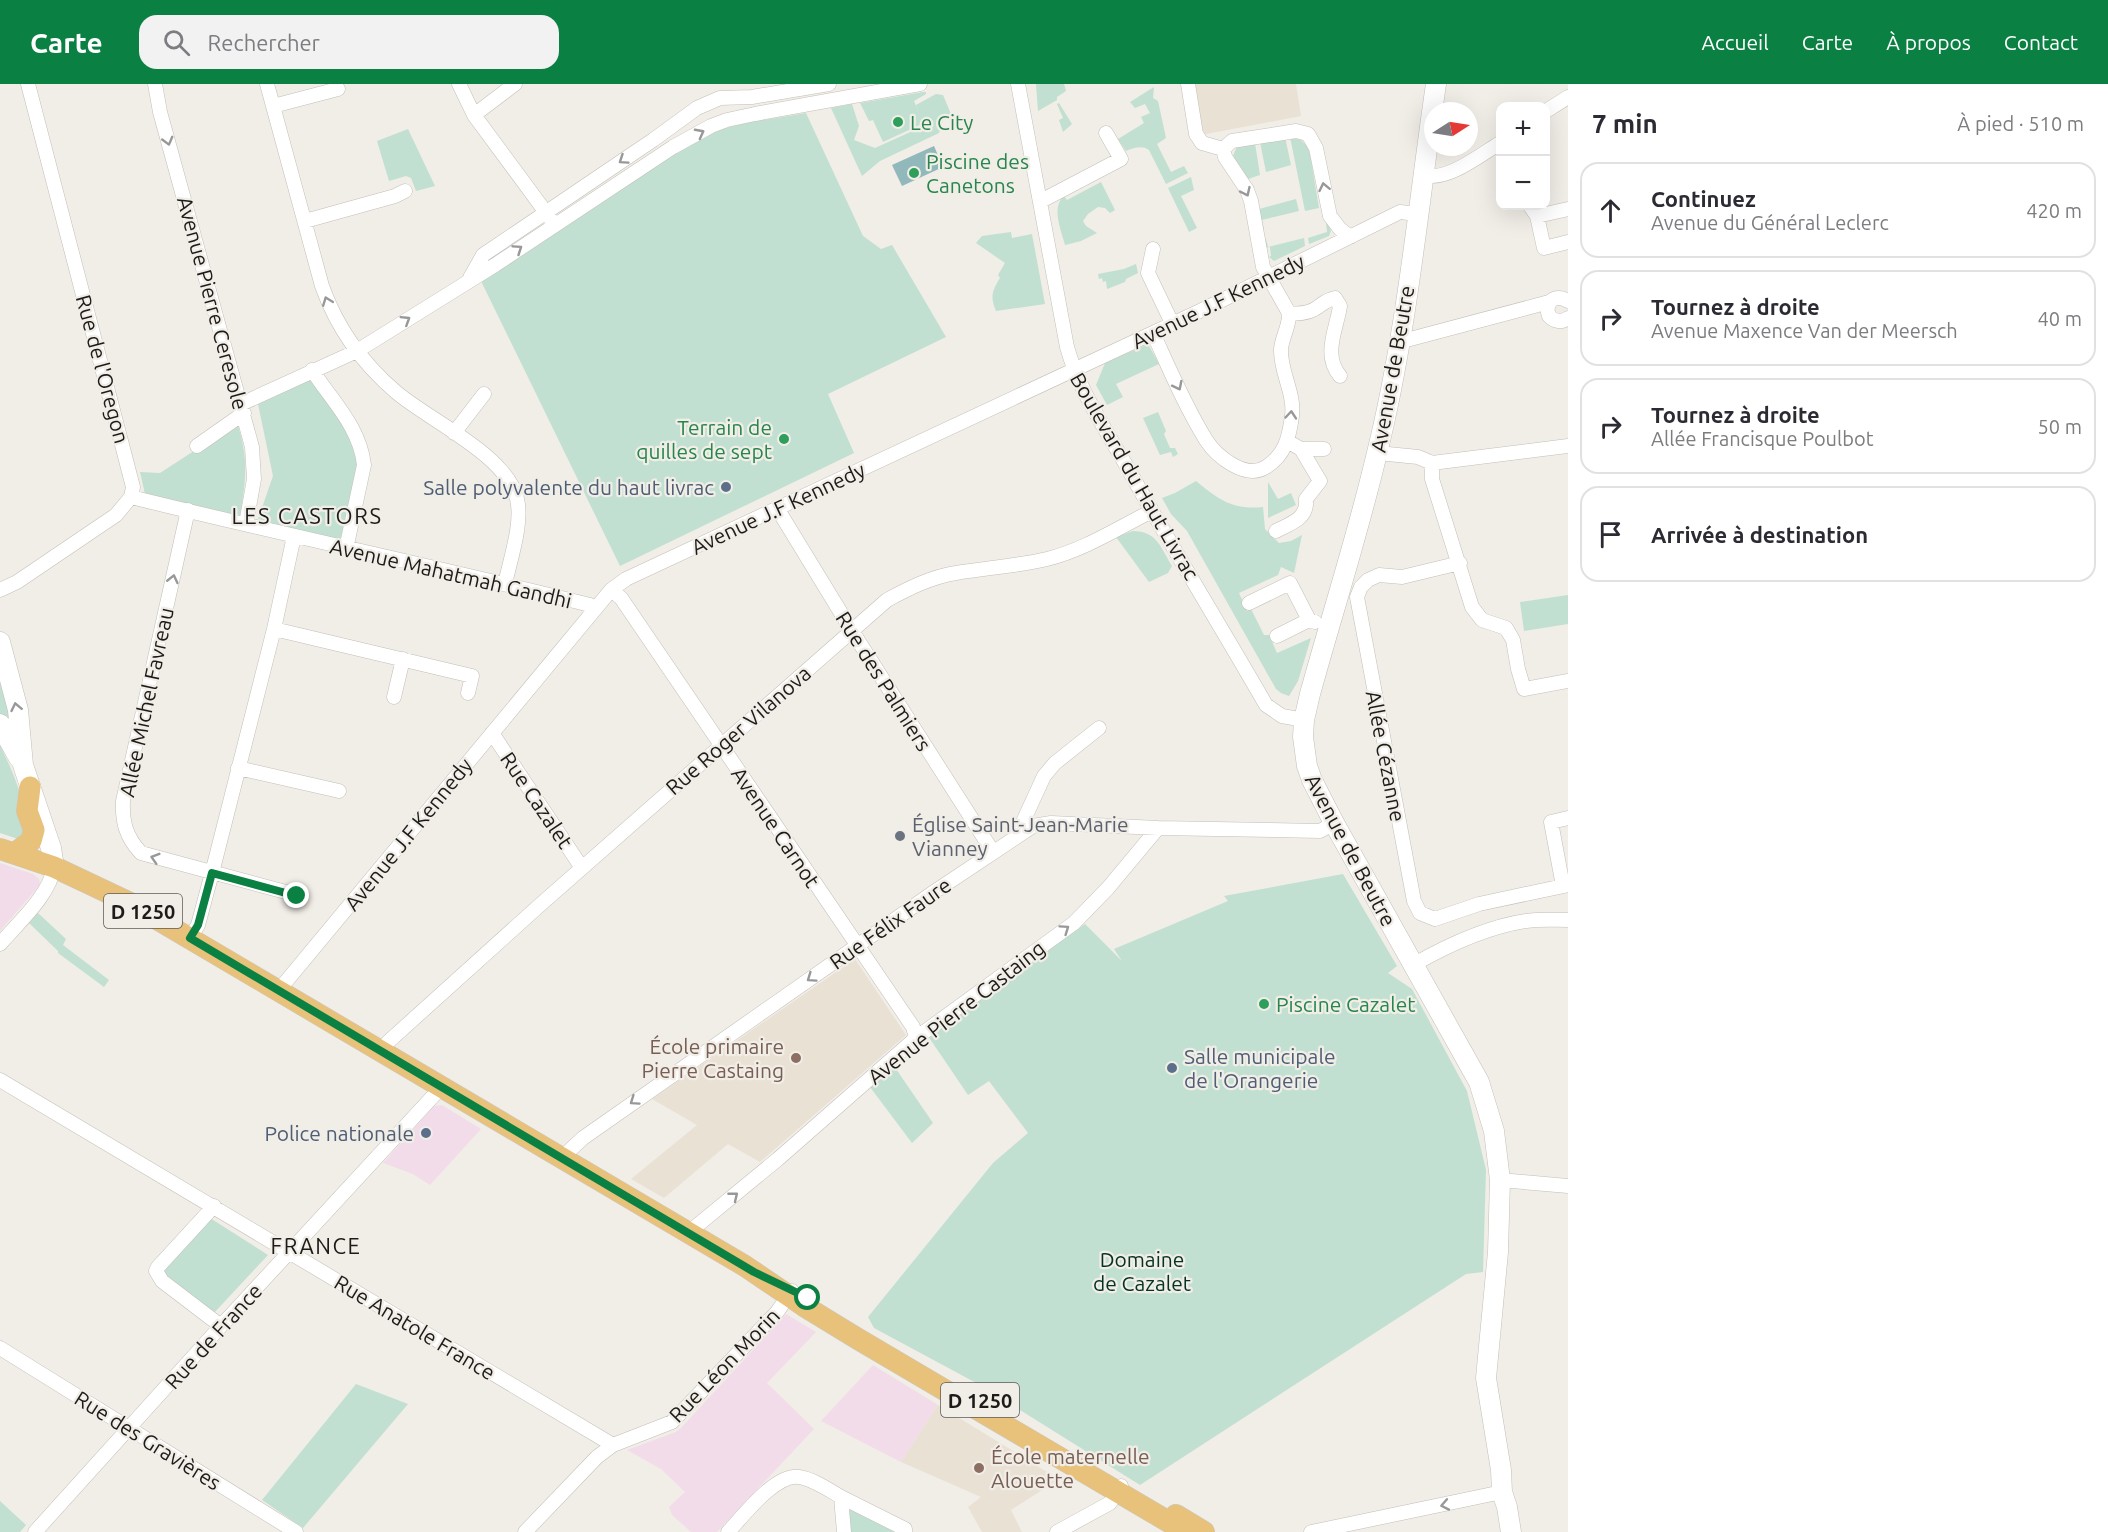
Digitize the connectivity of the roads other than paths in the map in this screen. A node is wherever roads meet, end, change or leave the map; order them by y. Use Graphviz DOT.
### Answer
graph roads {
  1 [pos="28,84"];
  2 [pos="155,84"];
  3 [pos="267,84"];
  4 [pos="515,84"];
  5 [pos="829,84"];
  6 [pos="920,84"];
  7 [pos="1018,84"];
  8 [pos="1188,84"];
  9 [pos="1436,84"];
  10 [pos="461,85"];
  11 [pos="338,89"];
  12 [pos="752,97"];
  13 [pos="1568,97"];
  14 [pos="273,106"];
  15 [pos="1550,108"];
  16 [pos="754,114"];
  17 [pos="474,115"];
  18 [pos="663,132"];
  19 [pos="1106,133"];
  20 [pos="673,147"];
  21 [pos="1223,149"];
  22 [pos="1496,149"];
  23 [pos="1423,175"];
  24 [pos="405,191"];
  25 [pos="1041,201"];
  26 [pos="1568,209"];
  27 [pos="1534,211"];
  28 [pos="545,212"];
  29 [pos="1418,214"];
  30 [pos="305,221"];
  31 [pos="555,224"];
  32 [pos="1350,237"];
  33 [pos="1568,242"];
  34 [pos="1153,249"];
  35 [pos="1269,276"];
  36 [pos="469,280"];
  37 [pos="1568,301"];
  38 [pos="1549,302"];
  39 [pos="1289,313"];
  40 [pos="1568,318"];
  41 [pos="1172,323"];
  42 [pos="1153,333"];
  43 [pos="1399,342"];
  44 [pos="357,351"];
  45 [pos="1073,369"];
  46 [pos="312,370"];
  47 [pos="1340,376"];
  48 [pos="484,394"];
  49 [pos="242,409"];
  50 [pos="454,433"];
  51 [pos="1287,441"];
  52 [pos="197,446"];
  53 [pos="1568,446"];
  54 [pos="1301,448"];
  55 [pos="1324,449"];
  56 [pos="1377,453"];
  57 [pos="1432,463"];
  58 [pos="132,497"];
  59 [pos="777,508"];
  60 [pos="188,510"];
  61 [pos="1152,511"];
  62 [pos="246,525"];
  63 [pos="1276,531"];
  64 [pos="294,536"];
  65 [pos="346,549"];
  66 [pos="1460,563"];
  67 [pos="505,584"];
  68 [pos="0,590"];
  69 [pos="610,590"];
  70 [pos="1249,603"];
  71 [pos="595,609"];
  72 [pos="1309,620"];
  73 [pos="1329,626"];
  74 [pos="274,629"];
  75 [pos="852,631"];
  76 [pos="1277,636"];
  77 [pos="0,642"];
  78 [pos="403,660"];
  79 [pos="1568,681"];
  80 [pos="468,693"];
  81 [pos="394,697"];
  82 [pos="1304,720"];
  83 [pos="0,724"];
  84 [pos="1099,728"];
  85 [pos="492,733"];
  86 [pos="720,746"];
  87 [pos="23,765"];
  88 [pos="238,768"];
  89 [pos="30,787"];
  90 [pos="339,791"];
  91 [pos="1568,818"];
  92 [pos="1334,823"];
  93 [pos="1158,828"];
  94 [pos="1016,837"];
  95 [pos="7,851"];
  96 [pos="993,852"];
  97 [pos="54,867"];
  98 [pos="582,868"];
  99 [pos="212,873"];
  100 [pos="1565,885"];
  101 [pos="297,896"];
  102 [pos="1568,920"];
  103 [pos="190,938"];
  104 [pos="0,944"];
  105 [pos="856,946"];
  106 [pos="1413,965"];
  107 [pos="279,990"];
  108 [pos="916,1038"];
  109 [pos="381,1051"];
  110 [pos="0,1080"];
  111 [pos="440,1086"];
  112 [pos="564,1160"];
  113 [pos="1500,1180"];
  114 [pos="1568,1186"];
  115 [pos="214,1206"];
  116 [pos="688,1233"];
  117 [pos="290,1252"];
  118 [pos="791,1292"];
  119 [pos="221,1326"];
  120 [pos="0,1348"];
  121 [pos="129,1428"];
  122 [pos="613,1445"];
  123 [pos="1120,1488"];
  124 [pos="1502,1492"];
  125 [pos="841,1497"];
  126 [pos="34,1532"];
  127 [pos="296,1532"];
  128 [pos="525,1532"];
  129 [pos="728,1532"];
  130 [pos="844,1532"];
  131 [pos="905,1532"];
  132 [pos="1057,1532"];
  133 [pos="1186,1532"];
  134 [pos="1204,1532"];
  135 [pos="1311,1532"];
  136 [pos="1511,1532"];
  1 -- 58 [label="street, Rue de l'Oregon"];
  2 -- 49 [label="street, Avenue Pierre Ceresole, one-way"];
  3 -- 14 [label="street"];
  4 -- 17 [label="street"];
  5 -- 12 [label="street"];
  6 -- 16 [label="street"];
  7 -- 25 [label="street, Boulevard du Haut Livrac"];
  8 -- 21 [label="street"];
  9 -- 23 [label="street, Avenue de Beutre"];
  10 -- 17 [label="street"];
  11 -- 14 [label="street"];
  12 -- 16 [label="street"];
  12 -- 18 [label="street"];
  13 -- 15 [label="street"];
  14 -- 30 [label="street"];
  20 -- 16 [label="street, one-way"];
  17 -- 28 [label="street"];
  18 -- 20 [label="street"];
  18 -- 28 [label="street, one-way"];
  19 -- 25 [label="street"];
  20 -- 31 [label="street"];
  32 -- 21 [label="street, one-way"];
  21 -- 35 [label="street, one-way"];
  22 -- 23 [label="street"];
  23 -- 29 [label="street, Avenue de Beutre"];
  24 -- 30 [label="street"];
  25 -- 45 [label="street, Boulevard du Haut Livrac"];
  26 -- 27 [label="street"];
  27 -- 33 [label="street"];
  28 -- 31 [label="street"];
  28 -- 36 [label="street"];
  29 -- 32 [label="street, Avenue J.F Kennedy"];
  29 -- 43 [label="street, Avenue de Beutre"];
  44 -- 30 [label="street, one-way"];
  36 -- 31 [label="street, one-way"];
  32 -- 35 [label="street, Avenue J.F Kennedy"];
  34 -- 41 [label="street"];
  35 -- 39 [label="street"];
  35 -- 41 [label="street, Avenue J.F Kennedy"];
  44 -- 36 [label="street, one-way"];
  37 -- 38 [label="street"];
  38 -- 40 [label="street"];
  38 -- 43 [label="street"];
  39 -- 47 [label="street"];
  51 -- 39 [label="street, one-way"];
  41 -- 42 [label="street, Avenue J.F Kennedy"];
  42 -- 45 [label="street, Avenue J.F Kennedy"];
  42 -- 51 [label="street, one-way"];
  43 -- 56 [label="street, Avenue de Beutre"];
  44 -- 46 [label="street"];
  44 -- 50 [label="street"];
  45 -- 59 [label="street, Avenue J.F Kennedy"];
  45 -- 61 [label="street, Boulevard du Haut Livrac"];
  46 -- 49 [label="street"];
  46 -- 65 [label="street"];
  48 -- 50 [label="street"];
  49 -- 52 [label="street"];
  49 -- 62 [label="street, Avenue Pierre Ceresole"];
  50 -- 67 [label="street"];
  51 -- 54 [label="street"];
  53 -- 57 [label="street"];
  54 -- 55 [label="street"];
  54 -- 63 [label="street"];
  56 -- 57 [label="street"];
  56 -- 73 [label="street, Avenue de Beutre"];
  57 -- 66 [label="street"];
  58 -- 60 [label="street, Avenue Mahatmah Gandhi"];
  58 -- 68 [label="street"];
  59 -- 69 [label="street, Avenue J.F Kennedy"];
  59 -- 75 [label="street, Rue des Palmiers"];
  60 -- 62 [label="street, Avenue Mahatmah Gandhi"];
  99 -- 60 [label="street, Allée Michel Favreau, one-way"];
  61 -- 75 [label="street, Rue Roger Vilanova"];
  61 -- 82 [label="street, Boulevard du Haut Livrac"];
  62 -- 64 [label="street, Avenue Mahatmah Gandhi"];
  64 -- 65 [label="street, Avenue Mahatmah Gandhi"];
  64 -- 74 [label="street"];
  65 -- 67 [label="street, Avenue Mahatmah Gandhi"];
  66 -- 79 [label="street"];
  66 -- 100 [label="street, Allée Cézanne"];
  67 -- 71 [label="street, Avenue Mahatmah Gandhi"];
  69 -- 71 [label="street, Avenue J.F Kennedy"];
  69 -- 86 [label="street, Avenue Carnot"];
  70 -- 72 [label="street"];
  71 -- 85 [label="street, Avenue J.F Kennedy"];
  72 -- 73 [label="street"];
  72 -- 76 [label="street"];
  73 -- 82 [label="street, Avenue de Beutre"];
  74 -- 78 [label="street"];
  74 -- 88 [label="street"];
  75 -- 86 [label="street, Rue Roger Vilanova"];
  75 -- 96 [label="street, Rue des Palmiers"];
  87 -- 77 [label="street, one-way"];
  78 -- 80 [label="street"];
  78 -- 81 [label="street"];
  82 -- 92 [label="street, Avenue de Beutre"];
  83 -- 87 [label="street"];
  84 -- 94 [label="street"];
  85 -- 98 [label="street, Rue Cazalet"];
  85 -- 107 [label="street, Avenue J.F Kennedy"];
  86 -- 98 [label="street, Rue Roger Vilanova"];
  86 -- 105 [label="street, Avenue Carnot"];
  87 -- 89 [label="street"];
  88 -- 90 [label="street"];
  88 -- 99 [label="street"];
  89 -- 95 [label="main road"];
  89 -- 97 [label="street"];
  91 -- 100 [label="street"];
  92 -- 93 [label="street, Rue Félix Faure"];
  92 -- 106 [label="street, Avenue de Beutre"];
  93 -- 94 [label="street, Rue Félix Faure"];
  108 -- 93 [label="street, Avenue Pierre Castaing, one-way"];
  94 -- 96 [label="street, Rue Félix Faure"];
  95 -- 97 [label="main road, D 1250"];
  96 -- 105 [label="street, Rue Félix Faure"];
  97 -- 103 [label="main road, D 1250"];
  97 -- 104 [label="street"];
  98 -- 109 [label="street, Rue Roger Vilanova"];
  99 -- 101 [label="street, Allée Michel Favreau"];
  99 -- 103 [label="street"];
  102 -- 106 [label="street"];
  103 -- 107 [label="main road, D 1250"];
  105 -- 108 [label="street, Avenue Carnot"];
  105 -- 112 [label="street, Rue Félix Faure, one-way"];
  106 -- 113 [label="street, Avenue de Beutre"];
  107 -- 109 [label="main road, D 1250"];
  116 -- 108 [label="street, Avenue Pierre Castaing, one-way"];
  109 -- 111 [label="main road, D 1250"];
  110 -- 115 [label="street, Rue Anatole France"];
  111 -- 112 [label="main road, D 1250"];
  111 -- 117 [label="street, Rue de France"];
  112 -- 116 [label="main road, D 1250"];
  113 -- 114 [label="street"];
  113 -- 124 [label="street, Avenue de Beutre"];
  115 -- 117 [label="street, Rue Anatole France"];
  115 -- 119 [label="street"];
  116 -- 118 [label="main road, D 1250"];
  117 -- 119 [label="street, Rue de France"];
  117 -- 122 [label="street, Rue Anatole France"];
  118 -- 122 [label="street, Rue Léon Morin"];
  118 -- 123 [label="main road, D 1250"];
  119 -- 121 [label="street, Rue de France"];
  120 -- 121 [label="street, Rue des Gravières"];
  121 -- 126 [label="street, Rue de France"];
  121 -- 127 [label="street, Rue des Gravières"];
  122 -- 128 [label="street, Rue Léon Morin"];
  123 -- 132 [label="street"];
  123 -- 133 [label="main road, D 1250"];
  123 -- 134 [label="main road, D 1250"];
  124 -- 135 [label="street, one-way"];
  124 -- 136 [label="street, Avenue de Beutre"];
  125 -- 129 [label="street"];
  125 -- 130 [label="street"];
  125 -- 131 [label="street"];
}
